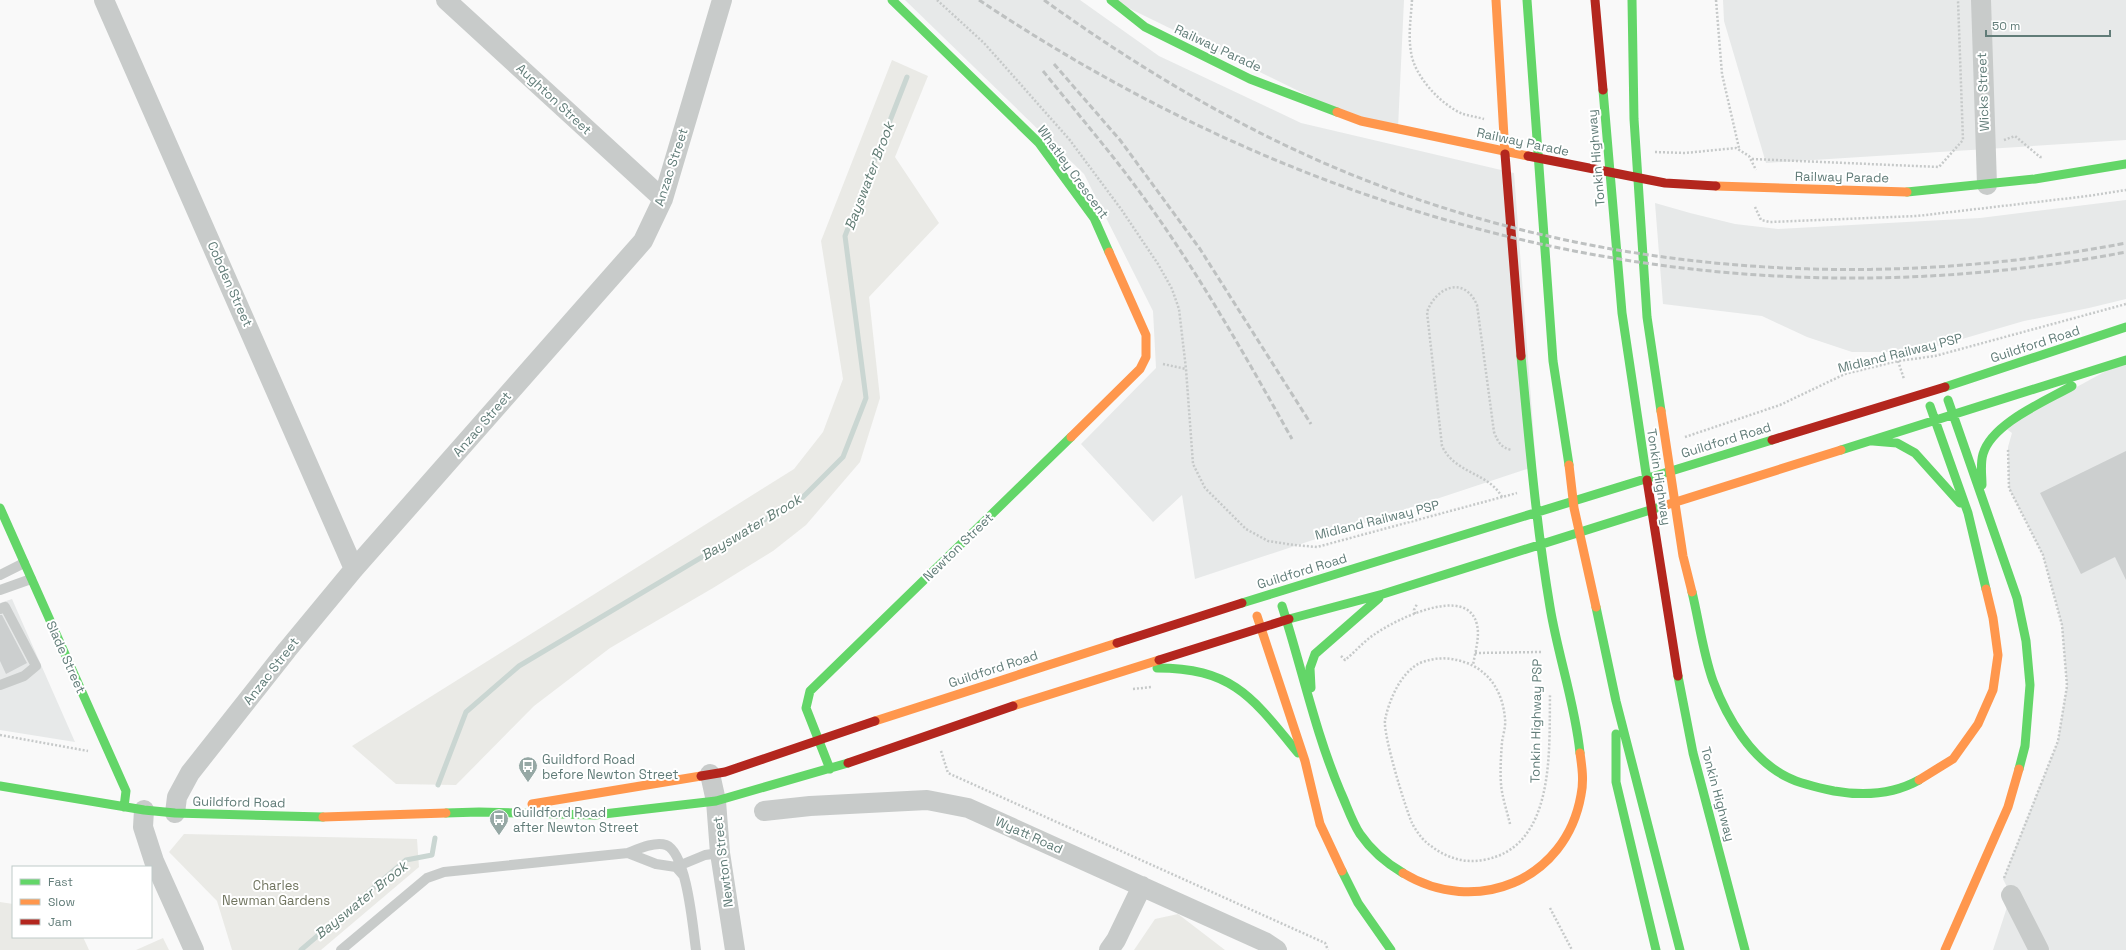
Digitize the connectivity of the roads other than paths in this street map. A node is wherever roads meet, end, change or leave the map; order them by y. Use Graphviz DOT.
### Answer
graph roads {
  1 [pos="104,0"];
  2 [pos="446,0"];
  3 [pos="722,0"];
  4 [pos="892,0"];
  5 [pos="1111,0"];
  6 [pos="1496,0"];
  7 [pos="1527,0"];
  8 [pos="1595,0"];
  9 [pos="1632,0"];
  10 [pos="1981,0"];
  11 [pos="2126,164"];
  12 [pos="1987,184"];
  13 [pos="663,199"];
  14 [pos="2126,327"];
  15 [pos="1146,357"];
  16 [pos="2126,360"];
  17 [pos="2104,368"];
  18 [pos="1945,387"];
  19 [pos="1926,392"];
  20 [pos="1953,414"];
  21 [pos="1934,420"];
  22 [pos="1867,440"];
  23 [pos="1982,498"];
  24 [pos="0,508"];
  25 [pos="1968,512"];
  26 [pos="24,562"];
  27 [pos="354,569"];
  28 [pos="0,575"];
  29 [pos="31,579"];
  30 [pos="0,590"];
  31 [pos="1277,592"];
  32 [pos="1383,594"];
  33 [pos="1252,600"];
  34 [pos="0,610"];
  35 [pos="1287,620"];
  36 [pos="1262,629"];
  37 [pos="1126,670"];
  38 [pos="0,685"];
  39 [pos="1616,701"];
  40 [pos="1311,705"];
  41 [pos="818,739"];
  42 [pos="1305,761"];
  43 [pos="830,769"];
  44 [pos="710,774"];
  45 [pos="0,786"];
  46 [pos="716,801"];
  47 [pos="124,807"];
  48 [pos="144,810"];
  49 [pos="764,811"];
  50 [pos="479,812"];
  51 [pos="175,813"];
  52 [pos="628,853"];
  53 [pos="720,853"];
  54 [pos="680,869"];
  55 [pos="1142,886"];
  56 [pos="2011,895"];
  57 [pos="194,950"];
  58 [pos="341,950"];
  59 [pos="696,950"];
  60 [pos="735,950"];
  61 [pos="1109,950"];
  62 [pos="1277,950"];
  63 [pos="1391,950"];
  64 [pos="1656,950"];
  65 [pos="1680,950"];
  66 [pos="1745,950"];
  67 [pos="1945,950"];
  68 [pos="2039,950"];
  1 -- 27 [label="street, Cobden Street"];
  2 -- 13 [label="street, Aughton Street"];
  3 -- 13 [label="street, Anzac Street"];
  4 -- 15 [label="main road, Whatley Crescent"];
  5 -- 12 [label="main road, Railway Parade"];
  6 -- 40 [label="main road"];
  7 -- 39 [label="main road"];
  8 -- 66 [label="main road, Tonkin Highway"];
  9 -- 25 [label="main road"];
  10 -- 12 [label="street, Wicks Street"];
  11 -- 12 [label="main road, Railway Parade"];
  13 -- 27 [label="street, Anzac Street"];
  14 -- 18 [label="main road, Guildford Road"];
  15 -- 41 [label="main road, Newton Street"];
  16 -- 17 [label="main road, Guildford Road"];
  17 -- 20 [label="main road, Guildford Road"];
  17 -- 23 [label="main road"];
  18 -- 19 [label="main road, Guildford Road"];
  18 -- 20 [label="main road"];
  19 -- 21 [label="main road"];
  19 -- 31 [label="main road, Guildford Road"];
  20 -- 21 [label="main road, Guildford Road"];
  20 -- 23 [label="main road"];
  21 -- 22 [label="main road, Guildford Road"];
  21 -- 25 [label="main road"];
  22 -- 25 [label="main road"];
  22 -- 32 [label="main road, Guildford Road"];
  23 -- 67 [label="main road"];
  24 -- 26 [label="main road, Slade Street"];
  26 -- 28 [label="lane"];
  26 -- 29 [label="main road, Slade Street"];
  27 -- 51 [label="street, Anzac Street"];
  29 -- 30 [label="lane"];
  29 -- 47 [label="main road, Slade Street"];
  31 -- 33 [label="main road, Guildford Road"];
  31 -- 35 [label="main road"];
  32 -- 35 [label="main road, Guildford Road"];
  32 -- 40 [label="main road"];
  33 -- 36 [label="main road"];
  33 -- 41 [label="main road, Guildford Road"];
  34 -- 38 [label="lane"];
  35 -- 36 [label="main road, Guildford Road"];
  35 -- 40 [label="main road"];
  36 -- 37 [label="main road, Guildford Road"];
  36 -- 42 [label="main road"];
  37 -- 42 [label="main road"];
  37 -- 43 [label="main road, Guildford Road"];
  39 -- 64 [label="main road"];
  39 -- 65 [label="main road"];
  41 -- 43 [label="main road, Newton Street"];
  41 -- 44 [label="main road, Guildford Road"];
  42 -- 63 [label="main road"];
  43 -- 46 [label="main road, Guildford Road"];
  44 -- 46 [label="street, Newton Street"];
  44 -- 50 [label="main road, Guildford Road"];
  45 -- 47 [label="main road, Guildford Road"];
  46 -- 50 [label="main road, Guildford Road"];
  46 -- 53 [label="street, Newton Street"];
  47 -- 48 [label="main road, Guildford Road"];
  48 -- 51 [label="main road, Guildford Road"];
  48 -- 57 [label="street"];
  49 -- 55 [label="street, Wyatt Road"];
  50 -- 51 [label="main road, Guildford Road"];
  52 -- 54 [label="lane"];
  52 -- 54 [label="lane"];
  52 -- 58 [label="lane"];
  53 -- 54 [label="lane"];
  53 -- 60 [label="street, Newton Street"];
  54 -- 59 [label="lane"];
  55 -- 61 [label="street"];
  55 -- 62 [label="street, Wyatt Road"];
  56 -- 68 [label="street"];
}
